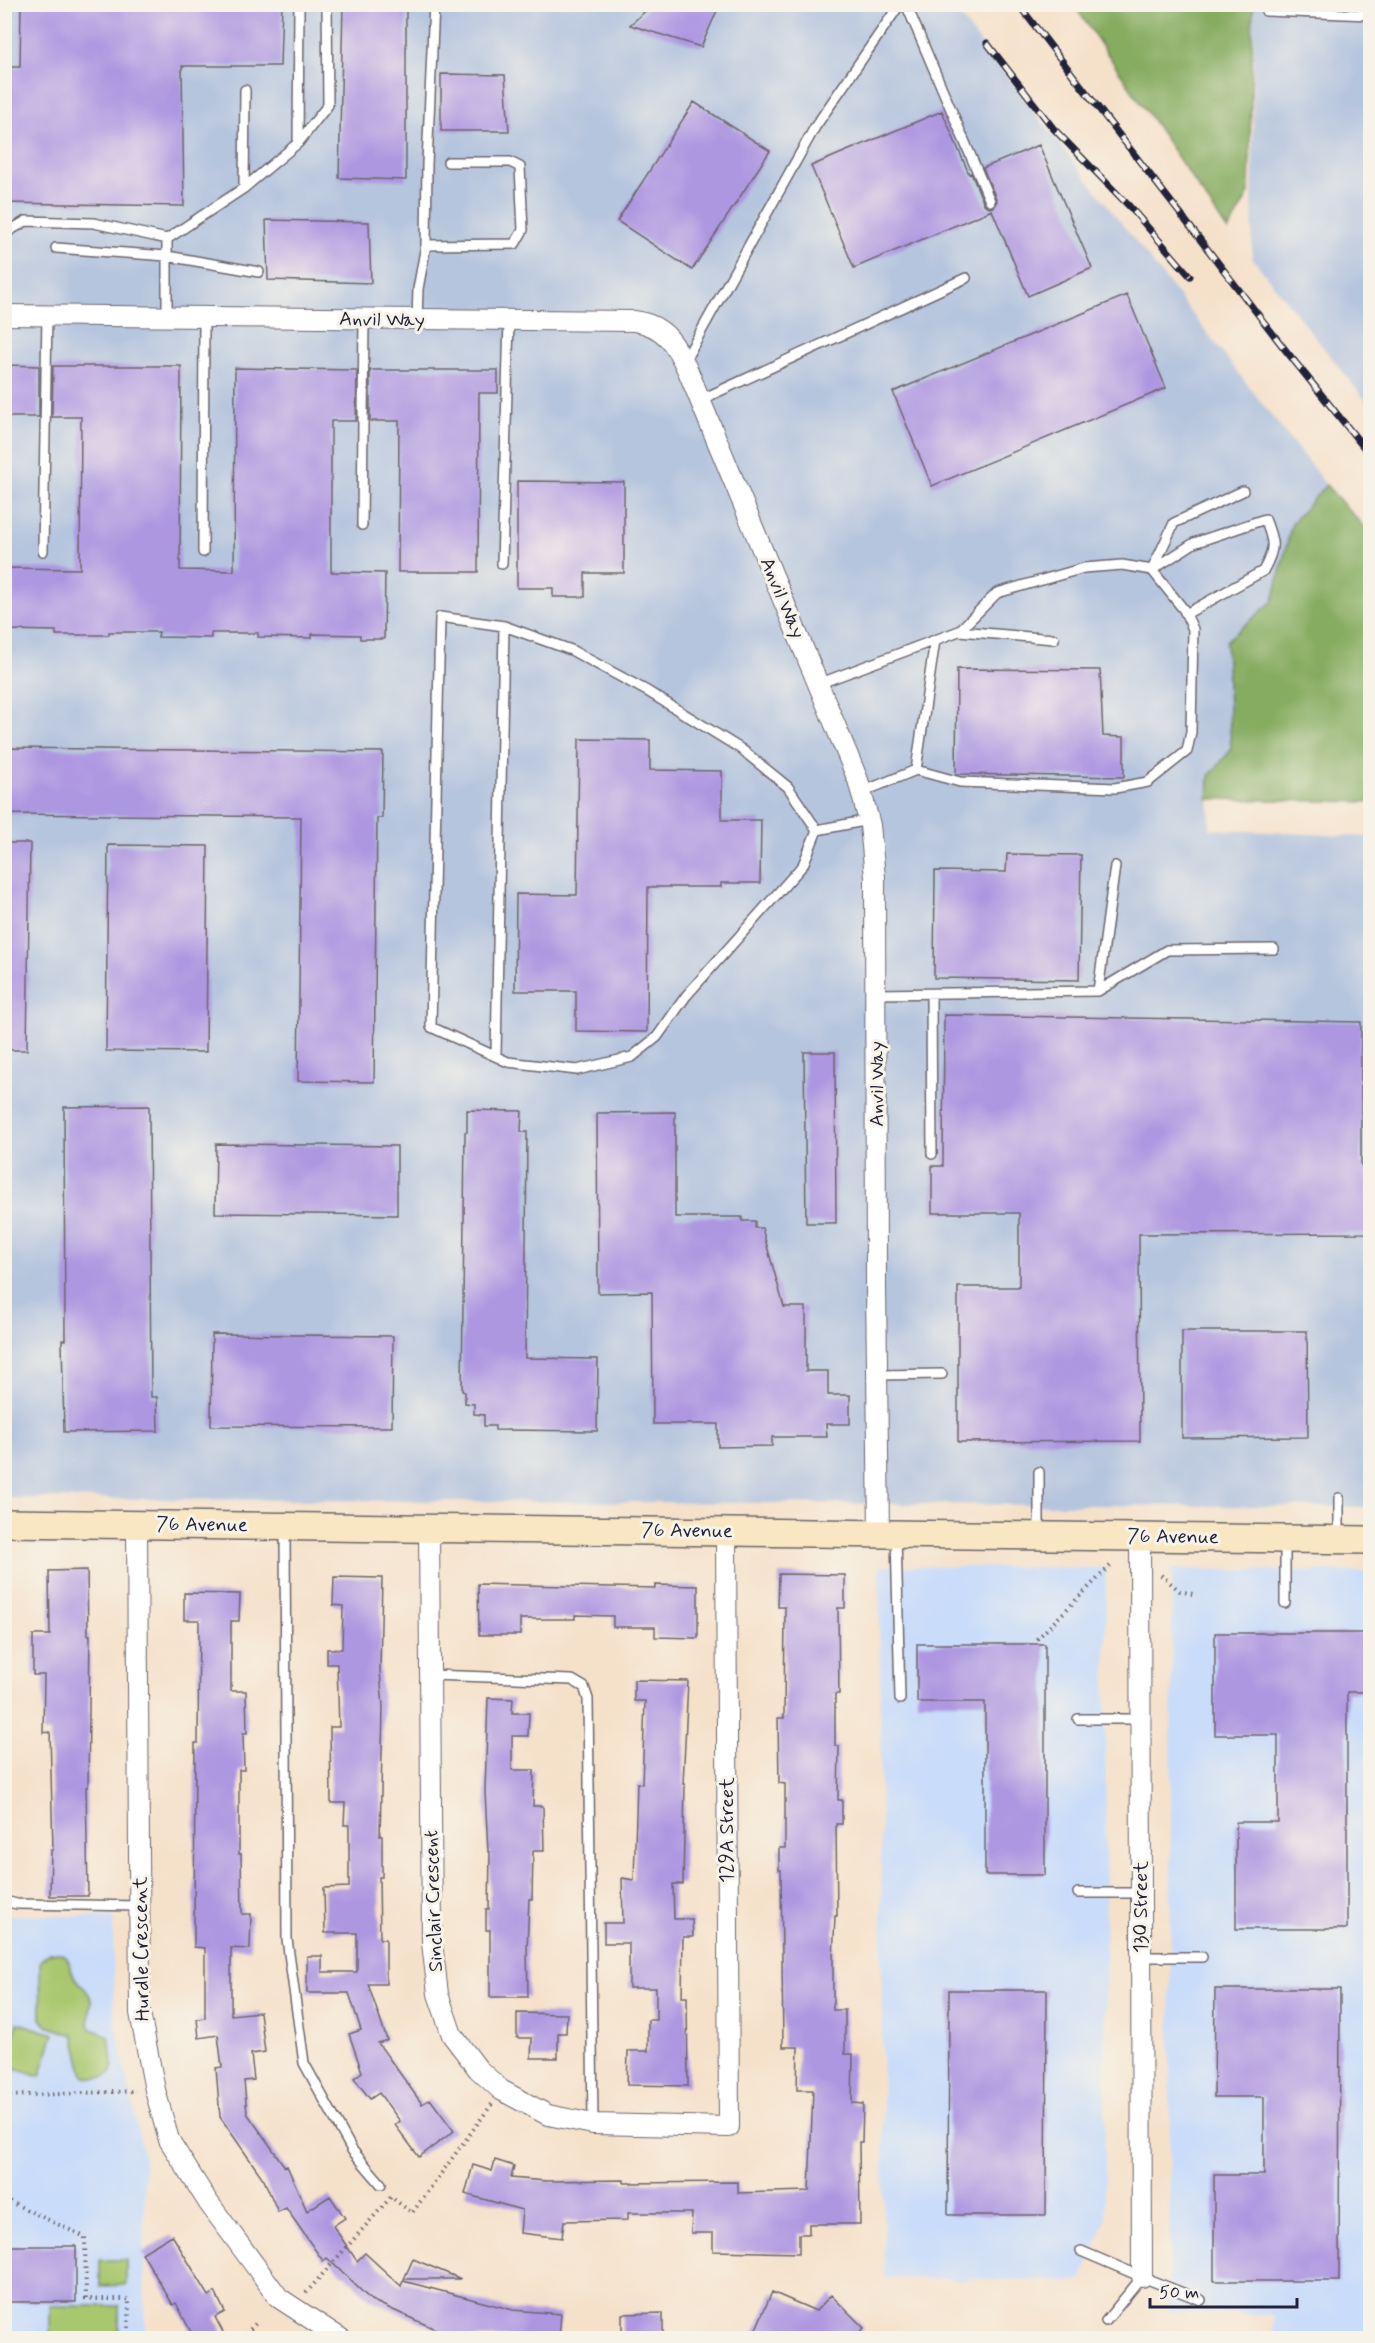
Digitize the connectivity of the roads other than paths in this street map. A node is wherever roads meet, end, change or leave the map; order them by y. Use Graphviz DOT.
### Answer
graph roads {
  1 [pos="299,4"];
  2 [pos="327,4"];
  3 [pos="434,4"];
  4 [pos="900,4"];
  5 [pos="906,4"];
  6 [pos="1266,4"];
  7 [pos="1371,15"];
  8 [pos="245,90"];
  9 [pos="298,142"];
  10 [pos="448,162"];
  11 [pos="244,188"];
  12 [pos="990,201"];
  13 [pos="4,234"];
  14 [pos="167,239"];
  15 [pos="426,245"];
  16 [pos="56,248"];
  17 [pos="167,256"];
  18 [pos="259,272"];
  19 [pos="966,278"];
  20 [pos="4,315"];
  21 [pos="47,315"];
  22 [pos="167,317"];
  23 [pos="204,318"];
  24 [pos="364,320"];
  25 [pos="417,320"];
  26 [pos="509,321"];
  27 [pos="684,362"];
  28 [pos="700,400"];
  29 [pos="1243,491"];
  30 [pos="363,525"];
  31 [pos="43,551"];
  32 [pos="203,552"];
  33 [pos="502,564"];
  34 [pos="1152,570"];
  35 [pos="1186,614"];
  36 [pos="504,626"];
  37 [pos="959,631"];
  38 [pos="1054,639"];
  39 [pos="935,640"];
  40 [pos="818,684"];
  41 [pos="916,770"];
  42 [pos="862,792"];
  43 [pos="869,820"];
  44 [pos="817,830"];
  45 [pos="1115,866"];
  46 [pos="1274,949"];
  47 [pos="1098,991"];
  48 [pos="876,994"];
  49 [pos="931,994"];
  50 [pos="496,1056"];
  51 [pos="932,1154"];
  52 [pos="942,1374"];
  53 [pos="878,1375"];
  54 [pos="1039,1472"];
  55 [pos="1339,1498"];
  56 [pos="4,1523"];
  57 [pos="137,1524"];
  58 [pos="285,1526"];
  59 [pos="429,1528"];
  60 [pos="726,1532"];
  61 [pos="887,1534"];
  62 [pos="1039,1536"];
  63 [pos="1140,1537"];
  64 [pos="1284,1539"];
  65 [pos="1339,1539"];
  66 [pos="1371,1540"];
  67 [pos="1284,1603"];
  68 [pos="430,1676"];
  69 [pos="900,1699"];
  70 [pos="1077,1719"];
  71 [pos="1141,1719"];
  72 [pos="1077,1893"];
  73 [pos="1141,1893"];
  74 [pos="4,1901"];
  75 [pos="141,1906"];
  76 [pos="1142,1957"];
  77 [pos="1202,1957"];
  78 [pos="593,2124"];
  79 [pos="729,2127"];
  80 [pos="381,2184"];
  81 [pos="1081,2251"];
  82 [pos="1142,2277"];
  83 [pos="1201,2300"];
  84 [pos="1106,2321"];
  85 [pos="340,2338"];
  1 -- 9 [label="lane"];
  2 -- 9 [label="lane"];
  3 -- 15 [label="lane"];
  4 -- 27 [label="lane"];
  5 -- 12 [label="lane"];
  6 -- 7 [label="lane"];
  8 -- 11 [label="lane"];
  9 -- 11 [label="lane"];
  10 -- 15 [label="lane"];
  11 -- 14 [label="lane"];
  13 -- 14 [label="lane"];
  14 -- 17 [label="lane"];
  15 -- 25 [label="lane"];
  16 -- 17 [label="lane"];
  17 -- 18 [label="lane"];
  17 -- 22 [label="lane"];
  19 -- 28 [label="lane"];
  20 -- 21 [label="street, Anvil Way"];
  21 -- 22 [label="street, Anvil Way"];
  21 -- 31 [label="lane"];
  22 -- 23 [label="street, Anvil Way"];
  23 -- 24 [label="street, Anvil Way"];
  23 -- 32 [label="lane"];
  24 -- 25 [label="street, Anvil Way"];
  24 -- 30 [label="lane"];
  25 -- 26 [label="street, Anvil Way"];
  26 -- 27 [label="street, Anvil Way"];
  26 -- 33 [label="lane"];
  27 -- 28 [label="street, Anvil Way"];
  28 -- 40 [label="street, Anvil Way"];
  29 -- 34 [label="lane"];
  34 -- 35 [label="lane"];
  34 -- 35 [label="lane"];
  34 -- 37 [label="lane"];
  35 -- 41 [label="lane"];
  36 -- 44 [label="lane"];
  36 -- 50 [label="lane"];
  36 -- 50 [label="lane"];
  37 -- 38 [label="lane"];
  37 -- 39 [label="lane"];
  39 -- 40 [label="lane"];
  39 -- 41 [label="lane"];
  40 -- 42 [label="street, Anvil Way"];
  41 -- 42 [label="lane"];
  42 -- 43 [label="street, Anvil Way"];
  43 -- 44 [label="lane"];
  43 -- 48 [label="street, Anvil Way"];
  44 -- 50 [label="lane"];
  45 -- 47 [label="lane"];
  46 -- 47 [label="lane"];
  47 -- 49 [label="lane"];
  48 -- 49 [label="lane"];
  48 -- 53 [label="street, Anvil Way"];
  49 -- 51 [label="lane"];
  52 -- 53 [label="lane"];
  53 -- 61 [label="street, Anvil Way"];
  54 -- 62 [label="lane"];
  55 -- 65 [label="lane"];
  56 -- 57 [label="main road, 76 Avenue"];
  57 -- 58 [label="main road, 76 Avenue"];
  57 -- 75 [label="street, Hurdle Crescent"];
  58 -- 59 [label="main road, 76 Avenue"];
  58 -- 80 [label="lane"];
  59 -- 60 [label="main road, 76 Avenue"];
  59 -- 68 [label="street, Sinclair Crescent"];
  60 -- 61 [label="main road, 76 Avenue"];
  60 -- 79 [label="street, 129A Street"];
  61 -- 62 [label="main road, 76 Avenue"];
  61 -- 69 [label="lane"];
  62 -- 63 [label="main road, 76 Avenue"];
  63 -- 64 [label="main road, 76 Avenue"];
  63 -- 71 [label="street, 130 Street"];
  64 -- 65 [label="main road, 76 Avenue"];
  64 -- 67 [label="lane"];
  65 -- 66 [label="main road, 76 Avenue"];
  68 -- 78 [label="street, Sinclair Crescent"];
  68 -- 78 [label="lane"];
  70 -- 71 [label="lane"];
  71 -- 73 [label="street, 130 Street"];
  72 -- 73 [label="lane"];
  73 -- 76 [label="street, 130 Street"];
  74 -- 75 [label="lane"];
  75 -- 85 [label="street, Hurdle Crescent"];
  76 -- 77 [label="lane"];
  76 -- 82 [label="street, 130 Street"];
  78 -- 79 [label="street, Sinclair Crescent"];
  81 -- 82 [label="lane"];
  82 -- 83 [label="lane"];
  82 -- 84 [label="lane"];
}
